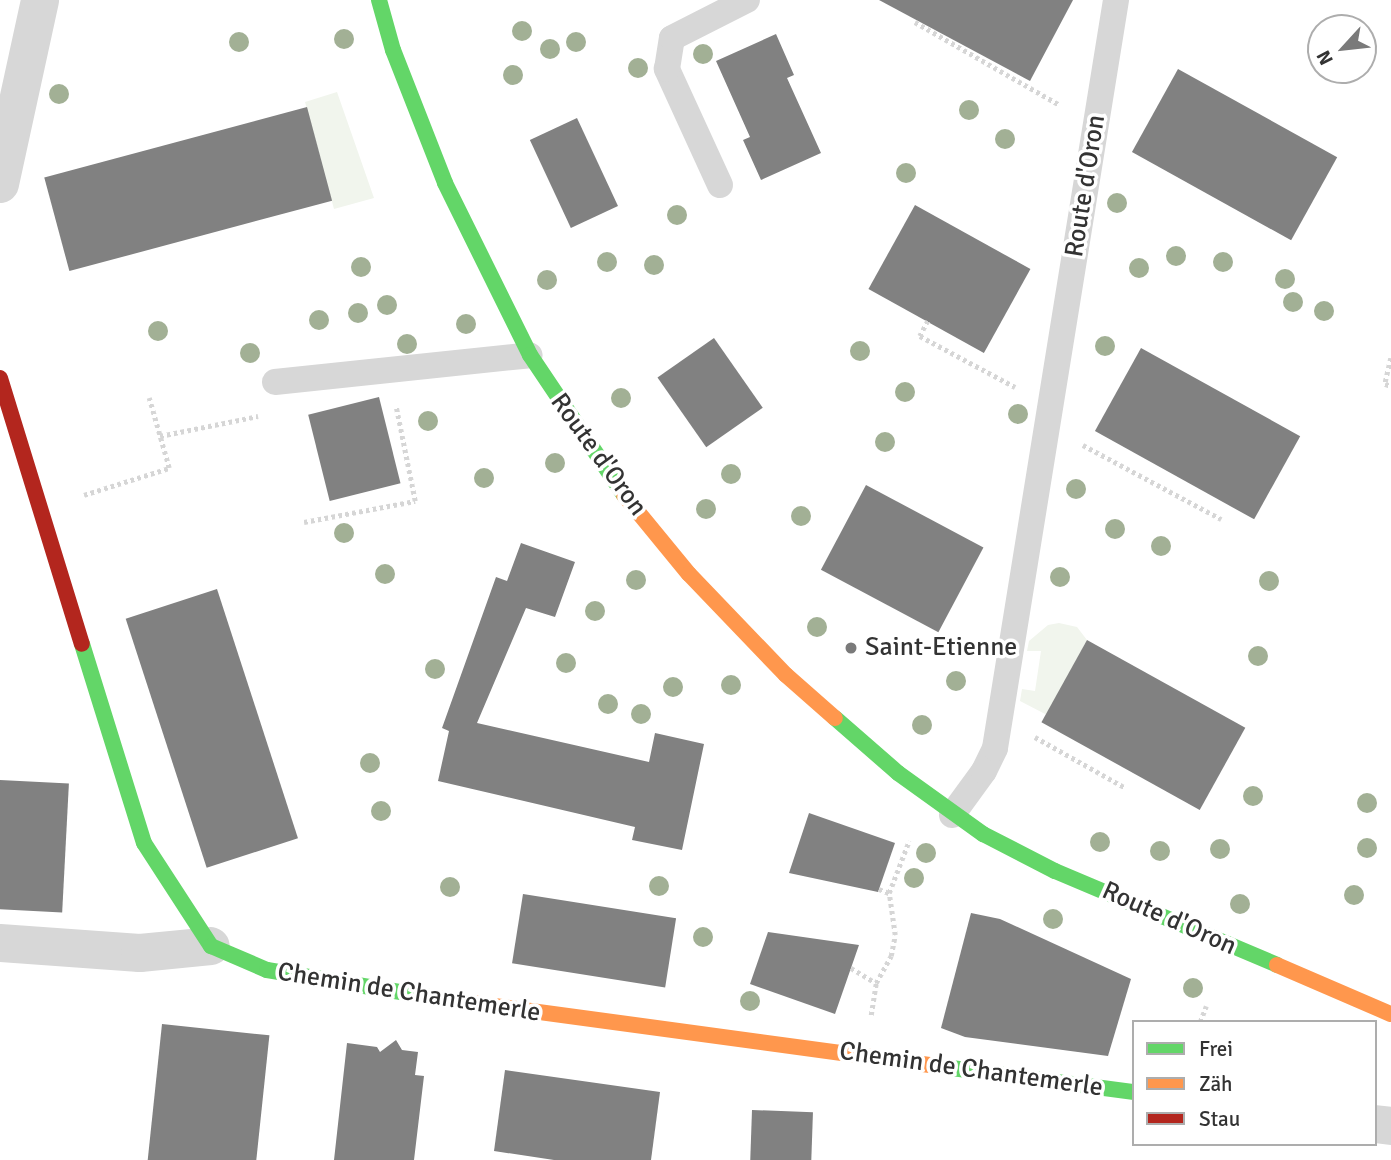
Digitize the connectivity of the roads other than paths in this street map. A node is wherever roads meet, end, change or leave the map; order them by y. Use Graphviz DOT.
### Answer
graph roads {
  1 [pos="40,0"];
  2 [pos="379,0"];
  3 [pos="747,0"];
  4 [pos="1116,0"];
  5 [pos="0,184"];
  6 [pos="720,185"];
  7 [pos="530,355"];
  8 [pos="0,378"];
  9 [pos="275,382"];
  10 [pos="952,815"];
  11 [pos="0,943"];
  12 [pos="211,946"];
  13 [pos="1391,1014"];
  14 [pos="1132,1092"];
  1 -- 5 [label="street"];
  2 -- 7 [label="street, Route d'Oron"];
  3 -- 6 [label="lane"];
  4 -- 10 [label="lane, Route d'Oron"];
  7 -- 9 [label="lane"];
  7 -- 10 [label="street, Route d'Oron"];
  8 -- 12 [label="street"];
  10 -- 13 [label="street, Route d'Oron"];
  11 -- 12 [label="street"];
  12 -- 14 [label="street, Chemin de Chantemerle"];
}
